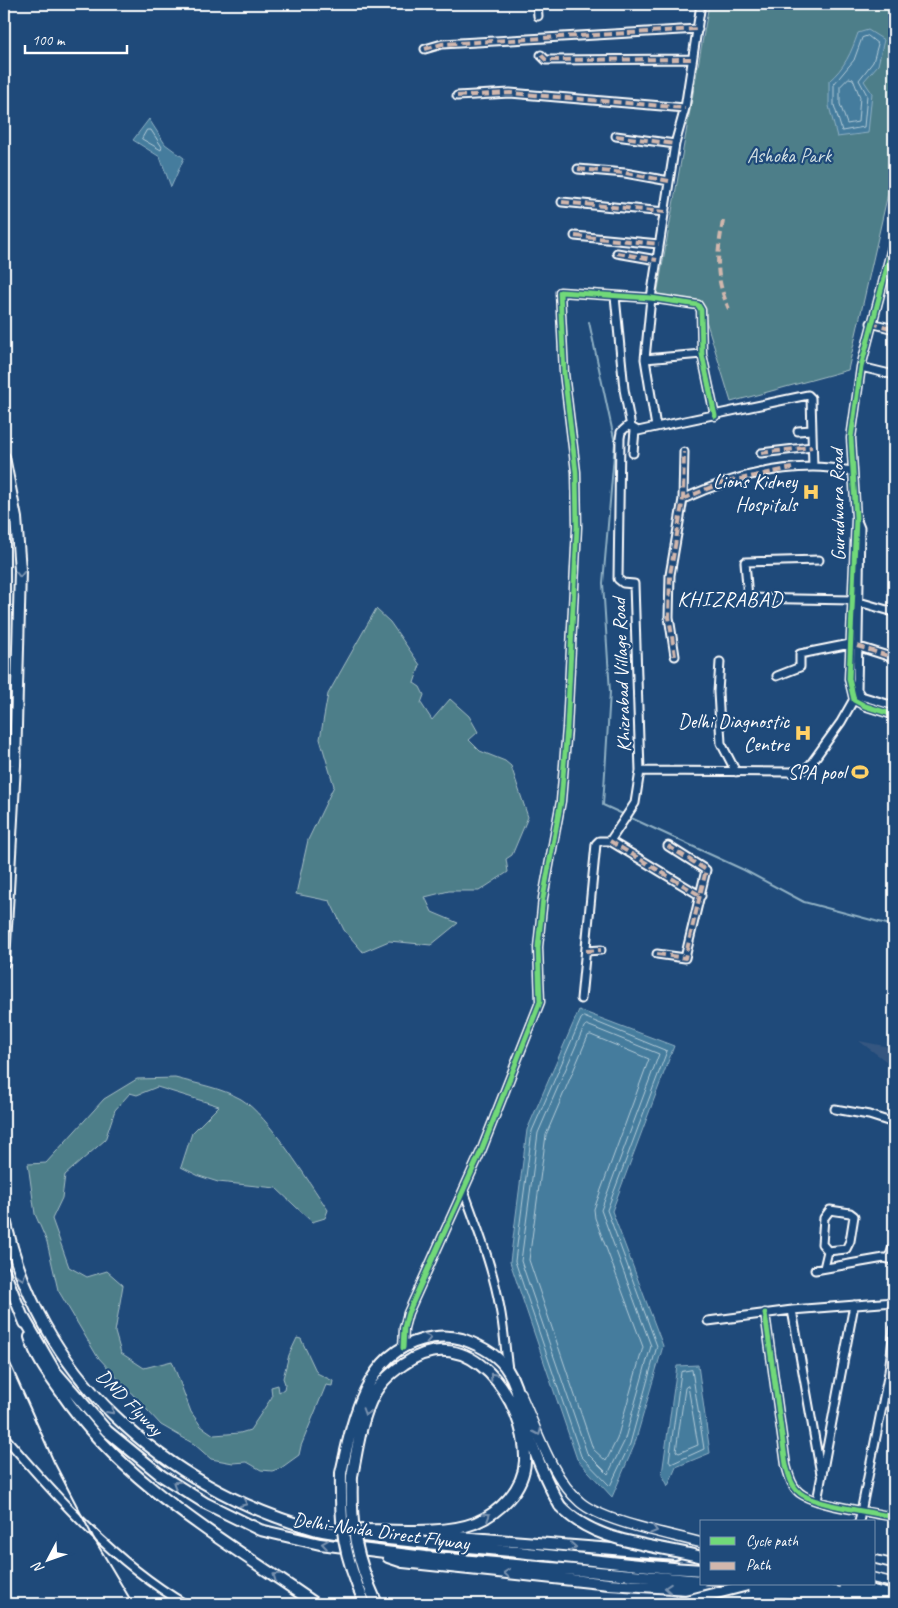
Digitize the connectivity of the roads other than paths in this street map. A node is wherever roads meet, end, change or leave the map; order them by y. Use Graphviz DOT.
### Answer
graph roads {
  1 [pos="537,4"];
  2 [pos="702,4"];
  3 [pos="538,16"];
  4 [pos="698,29"];
  5 [pos="425,48"];
  6 [pos="540,54"];
  7 [pos="692,59"];
  8 [pos="457,96"];
  9 [pos="685,108"];
  10 [pos="616,136"];
  11 [pos="675,144"];
  12 [pos="578,169"];
  13 [pos="669,181"];
  14 [pos="562,202"];
  15 [pos="665,212"];
  16 [pos="575,236"];
  17 [pos="894,240"];
  18 [pos="659,244"];
  19 [pos="617,253"];
  20 [pos="657,260"];
  21 [pos="885,274"];
  22 [pos="894,276"];
  23 [pos="615,296"];
  24 [pos="651,298"];
  25 [pos="871,323"];
  26 [pos="894,328"];
  27 [pos="702,354"];
  28 [pos="645,359"];
  29 [pos="861,367"];
  30 [pos="894,375"];
  31 [pos="715,416"];
  32 [pos="632,427"];
  33 [pos="656,427"];
  34 [pos="811,430"];
  35 [pos="798,431"];
  36 [pos="812,447"];
  37 [pos="684,452"];
  38 [pos="761,452"];
  39 [pos="633,453"];
  40 [pos="4,457"];
  41 [pos="813,467"];
  42 [pos="852,471"];
  43 [pos="682,499"];
  44 [pos="820,560"];
  45 [pos="855,601"];
  46 [pos="894,612"];
  47 [pos="854,645"];
  48 [pos="675,656"];
  49 [pos="894,658"];
  50 [pos="720,662"];
  51 [pos="777,676"];
  52 [pos="856,695"];
  53 [pos="894,706"];
  54 [pos="894,715"];
  55 [pos="640,772"];
  56 [pos="736,772"];
  57 [pos="610,841"];
  58 [pos="668,846"];
  59 [pos="701,896"];
  60 [pos="600,950"];
  61 [pos="586,951"];
  62 [pos="657,954"];
  63 [pos="4,962"];
  64 [pos="581,999"];
  65 [pos="835,1109"];
  66 [pos="894,1122"];
  67 [pos="464,1191"];
  68 [pos="4,1214"];
  69 [pos="894,1244"];
  70 [pos="828,1251"];
  71 [pos="892,1259"];
  72 [pos="824,1268"];
  73 [pos="815,1270"];
  74 [pos="4,1271"];
  75 [pos="894,1302"];
  76 [pos="854,1305"];
  77 [pos="792,1310"];
  78 [pos="765,1314"];
  79 [pos="24,1318"];
  80 [pos="708,1321"];
  81 [pos="894,1329"];
  82 [pos="403,1348"];
  83 [pos="508,1370"];
  84 [pos="517,1388"];
  85 [pos="4,1436"];
  86 [pos="822,1479"];
  87 [pos="817,1501"];
  88 [pos="862,1510"];
  89 [pos="894,1517"];
  90 [pos="860,1520"];
  91 [pos="319,1530"];
  92 [pos="385,1530"];
  93 [pos="700,1542"];
  94 [pos="368,1550"];
  95 [pos="700,1557"];
  96 [pos="700,1557"];
  97 [pos="876,1560"];
  98 [pos="894,1564"];
  99 [pos="700,1570"];
  100 [pos="876,1578"];
  101 [pos="700,1581"];
  102 [pos="894,1583"];
  103 [pos="852,1586"];
  104 [pos="750,1589"];
  105 [pos="894,1596"];
  106 [pos="721,1602"];
  107 [pos="847,1603"];
  108 [pos="185,1604"];
  109 [pos="316,1604"];
  110 [pos="365,1604"];
  111 [pos="376,1604"];
  112 [pos="674,1604"];
  113 [pos="704,1604"];
  114 [pos="860,1604"];
  115 [pos="892,1604"];
  1 -- 3 [label="street"];
  2 -- 4 [label="street"];
  4 -- 5 [label="street"];
  4 -- 7 [label="street"];
  6 -- 7 [label="street"];
  7 -- 9 [label="street"];
  8 -- 9 [label="street"];
  9 -- 11 [label="street"];
  10 -- 11 [label="street"];
  11 -- 13 [label="street"];
  12 -- 13 [label="street"];
  13 -- 15 [label="street"];
  14 -- 15 [label="street"];
  15 -- 18 [label="street"];
  16 -- 18 [label="street"];
  17 -- 21 [label="street, Gurudwara Road"];
  18 -- 20 [label="street"];
  19 -- 20 [label="street"];
  20 -- 24 [label="street"];
  21 -- 22 [label="street"];
  21 -- 25 [label="street, Gurudwara Road"];
  23 -- 24 [label="street"];
  23 -- 32 [label="street"];
  23 -- 67 [label="street"];
  24 -- 27 [label="street"];
  24 -- 28 [label="street"];
  25 -- 26 [label="street"];
  25 -- 29 [label="street, Gurudwara Road"];
  27 -- 28 [label="street"];
  27 -- 31 [label="street"];
  28 -- 33 [label="street"];
  29 -- 30 [label="street"];
  29 -- 42 [label="street, Gurudwara Road"];
  31 -- 33 [label="street"];
  31 -- 34 [label="street"];
  32 -- 33 [label="street"];
  32 -- 39 [label="street"];
  32 -- 55 [label="street, Khizrabad Village Road"];
  34 -- 35 [label="street"];
  34 -- 36 [label="street"];
  36 -- 38 [label="street"];
  36 -- 41 [label="street"];
  37 -- 43 [label="street"];
  40 -- 63 [label="highway, one-way"];
  41 -- 42 [label="street"];
  41 -- 43 [label="street"];
  42 -- 45 [label="street, Gurudwara Road"];
  43 -- 48 [label="street"];
  44 -- 45 [label="street"];
  45 -- 46 [label="street"];
  45 -- 47 [label="street"];
  47 -- 49 [label="street"];
  47 -- 51 [label="street"];
  47 -- 52 [label="street"];
  50 -- 56 [label="street"];
  52 -- 53 [label="street"];
  52 -- 54 [label="street"];
  52 -- 56 [label="street"];
  55 -- 56 [label="street"];
  55 -- 57 [label="street"];
  57 -- 59 [label="street"];
  57 -- 61 [label="street"];
  58 -- 59 [label="street"];
  59 -- 62 [label="street"];
  60 -- 61 [label="street"];
  61 -- 64 [label="street"];
  65 -- 66 [label="street"];
  67 -- 82 [label="street"];
  67 -- 83 [label="street"];
  68 -- 91 [label="highway, DND Flyway, one-way"];
  69 -- 71 [label="street"];
  70 -- 70 [label="street"];
  70 -- 72 [label="street"];
  71 -- 72 [label="street"];
  72 -- 73 [label="street"];
  74 -- 79 [label="highway"];
  75 -- 76 [label="street"];
  76 -- 77 [label="street"];
  76 -- 86 [label="street"];
  77 -- 78 [label="street"];
  77 -- 86 [label="street"];
  78 -- 80 [label="street"];
  78 -- 87 [label="street"];
  94 -- 79 [label="highway, Delhi-Noida Direct Flyway, one-way"];
  109 -- 79 [label="highway, one-way"];
  81 -- 88 [label="street"];
  82 -- 83 [label="highway, one-way"];
  82 -- 110 [label="highway, bridge"];
  83 -- 84 [label="highway"];
  84 -- 93 [label="main road, one-way"];
  84 -- 95 [label="highway, bridge"];
  85 -- 108 [label="street"];
  86 -- 87 [label="street"];
  87 -- 88 [label="street"];
  88 -- 89 [label="street"];
  88 -- 90 [label="street"];
  91 -- 92 [label="highway"];
  91 -- 99 [label="highway, Delhi-Noida Direct Flyway"];
  92 -- 96 [label="highway, one-way"];
  92 -- 111 [label="highway, one-way, bridge"];
  94 -- 101 [label="highway, Delhi-Noida Direct Flyway"];
  104 -- 94 [label="highway, one-way"];
  97 -- 98 [label="street"];
  100 -- 102 [label="main road"];
  103 -- 105 [label="highway"];
  104 -- 106 [label="main road"];
  104 -- 107 [label="main road"];
  104 -- 112 [label="highway, bridge"];
  104 -- 115 [label="highway"];
  106 -- 113 [label="main road"];
  107 -- 114 [label="main road"];
}
